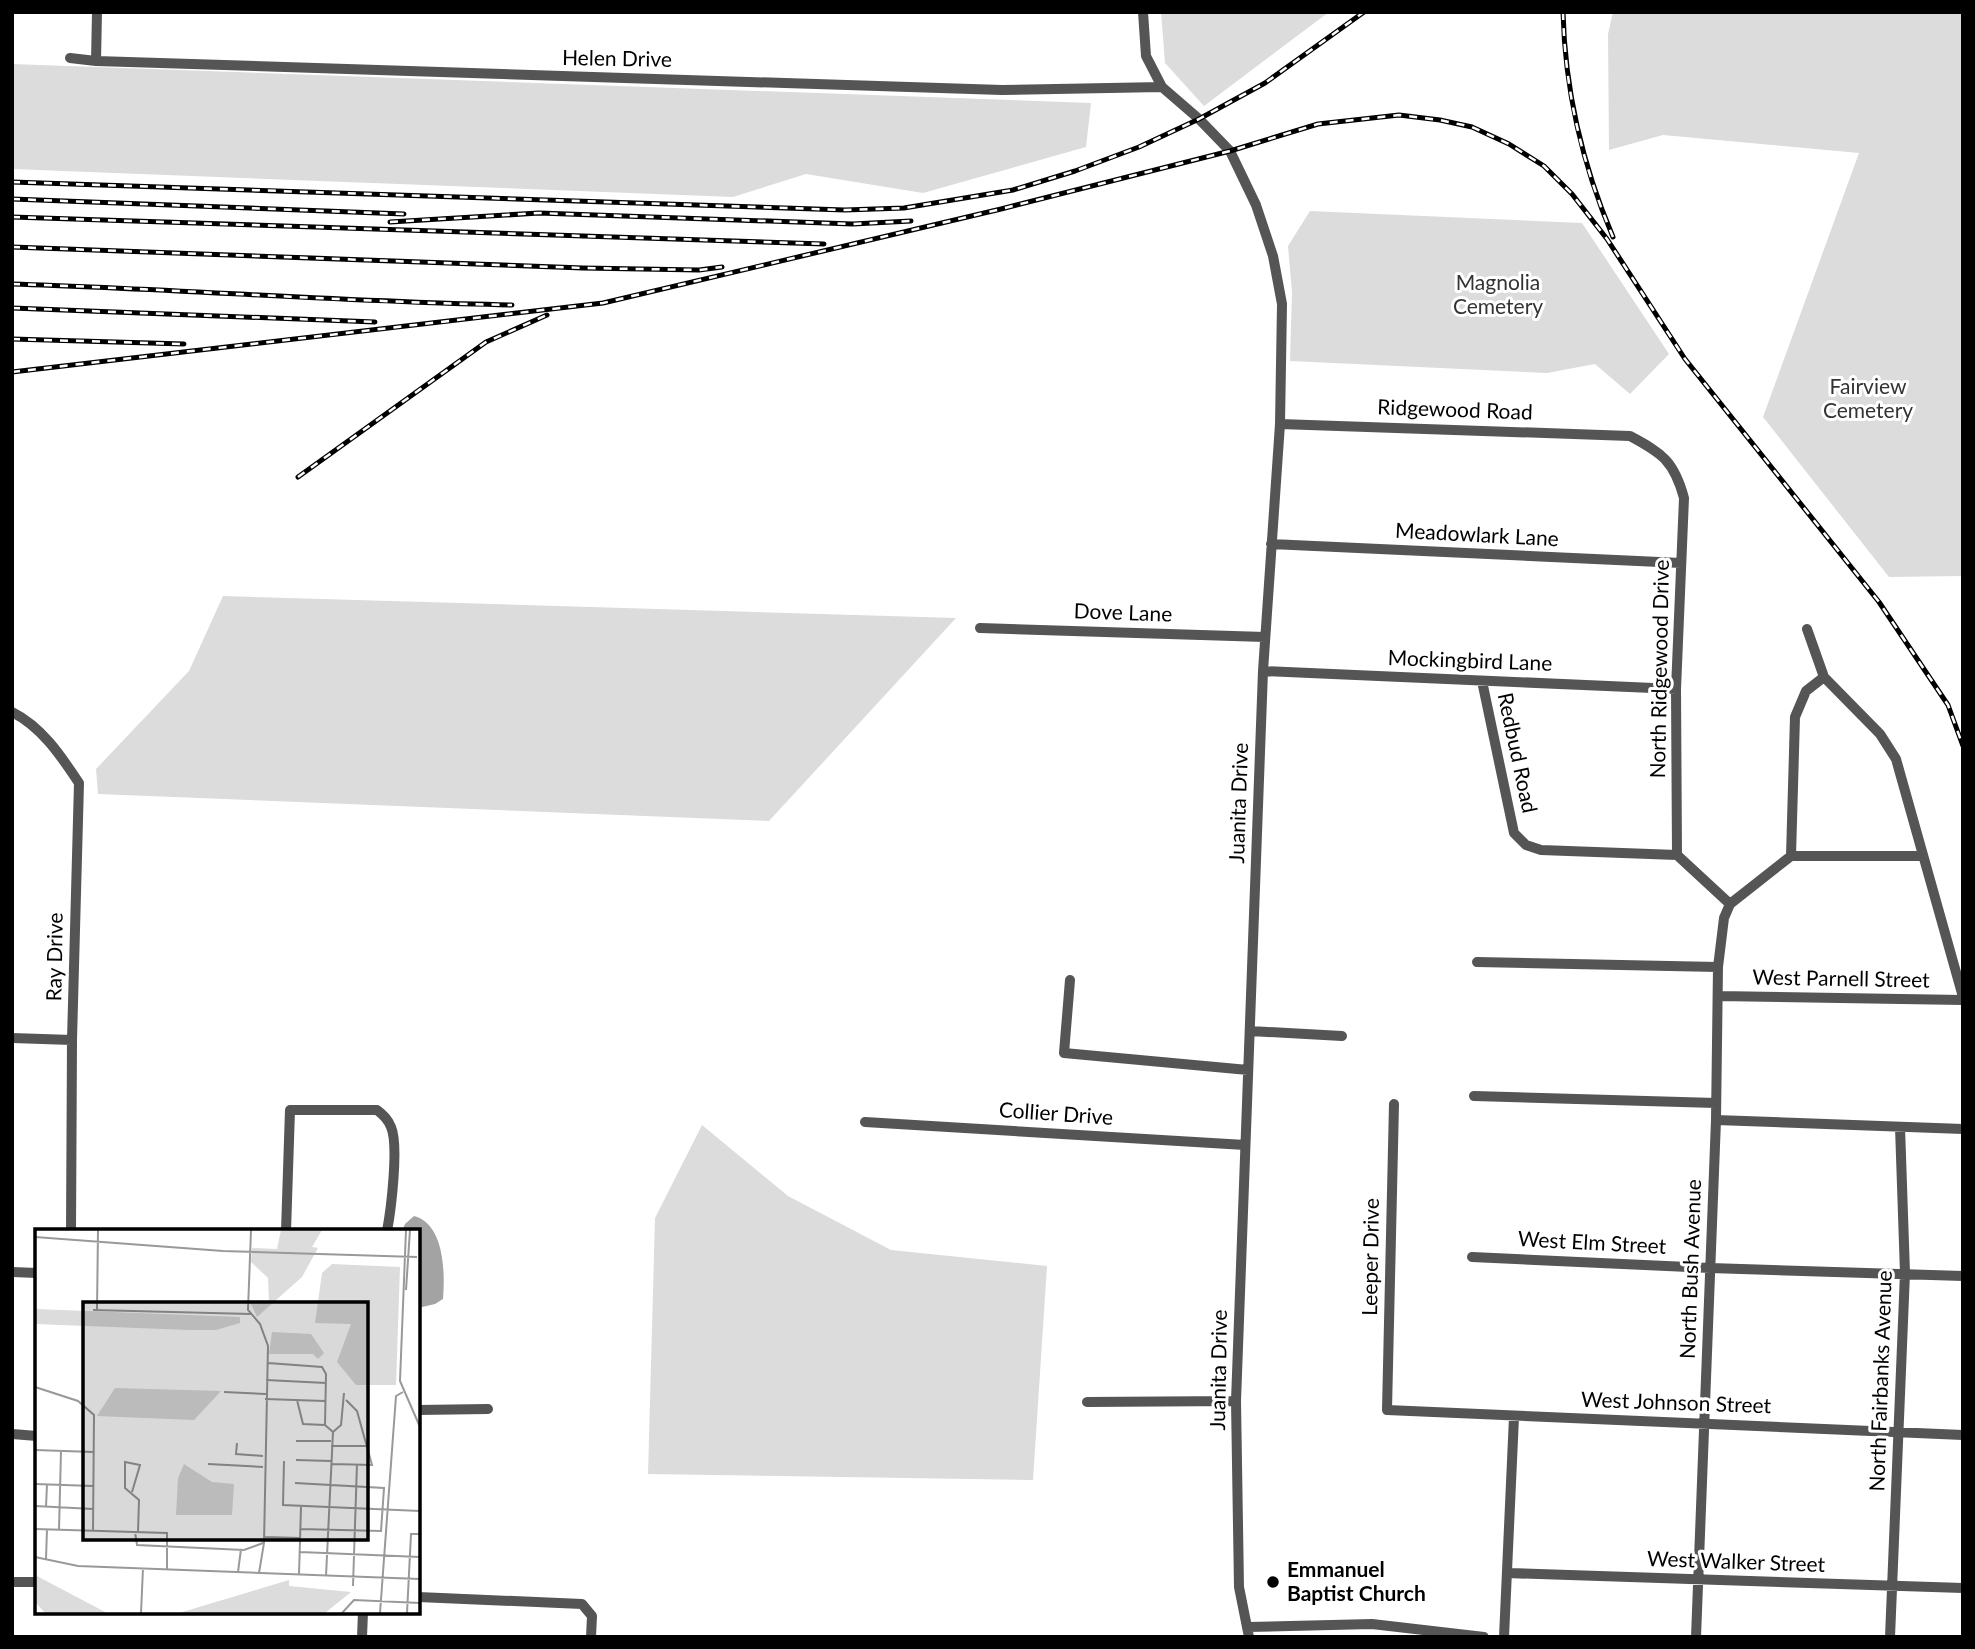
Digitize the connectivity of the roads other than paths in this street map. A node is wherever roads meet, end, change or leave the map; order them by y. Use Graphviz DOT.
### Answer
graph roads {
  1 [pos="97,12"];
  2 [pos="1143,12"];
  3 [pos="70,58"];
  4 [pos="96,61"];
  5 [pos="1162,88"];
  6 [pos="1280,424"];
  7 [pos="1630,436"];
  8 [pos="1271,544"];
  9 [pos="1681,564"];
  10 [pos="980,628"];
  11 [pos="1807,629"];
  12 [pos="1265,636"];
  13 [pos="1263,671"];
  14 [pos="1824,677"];
  15 [pos="1482,681"];
  16 [pos="1676,689"];
  17 [pos="12,712"];
  18 [pos="1677,855"];
  19 [pos="1791,856"];
  20 [pos="1922,856"];
  21 [pos="1730,904"];
  22 [pos="1477,962"];
  23 [pos="1718,967"];
  24 [pos="1070,980"];
  25 [pos="1718,996"];
  26 [pos="1963,999"];
  27 [pos="1250,1031"];
  28 [pos="1342,1036"];
  29 [pos="12,1038"];
  30 [pos="72,1040"];
  31 [pos="1248,1070"];
  32 [pos="1475,1096"];
  33 [pos="1716,1103"];
  34 [pos="1394,1104"];
  35 [pos="1716,1120"];
  36 [pos="865,1122"];
  37 [pos="1900,1127"];
  38 [pos="1963,1129"];
  39 [pos="1245,1145"];
  40 [pos="71,1229"];
  41 [pos="286,1229"];
  42 [pos="387,1229"];
  43 [pos="1472,1257"];
  44 [pos="1710,1268"];
  45 [pos="12,1272"];
  46 [pos="35,1273"];
  47 [pos="1905,1273"];
  48 [pos="1963,1276"];
  49 [pos="1236,1401"];
  50 [pos="1087,1402"];
  51 [pos="488,1409"];
  52 [pos="420,1410"];
  53 [pos="1387,1410"];
  54 [pos="1514,1417"];
  55 [pos="1703,1423"];
  56 [pos="1899,1432"];
  57 [pos="12,1434"];
  58 [pos="1963,1435"];
  59 [pos="35,1436"];
  60 [pos="1507,1573"];
  61 [pos="1698,1579"];
  62 [pos="12,1582"];
  63 [pos="35,1582"];
  64 [pos="1892,1587"];
  65 [pos="1963,1588"];
  66 [pos="420,1597"];
  67 [pos="363,1614"];
  68 [pos="1248,1632"];
  69 [pos="362,1637"];
  70 [pos="591,1637"];
  71 [pos="1484,1637"];
  72 [pos="1504,1637"];
  73 [pos="1696,1637"];
  74 [pos="1889,1637"];
  1 -- 4 [label="street"];
  2 -- 5 [label="street, Juanita Drive"];
  3 -- 4 [label="street, Helen Drive"];
  4 -- 5 [label="street, Helen Drive"];
  5 -- 6 [label="street, Juanita Drive"];
  6 -- 7 [label="street, Ridgewood Road"];
  6 -- 8 [label="street, Juanita Drive"];
  7 -- 9 [label="street, North Ridgewood Drive"];
  8 -- 9 [label="street, Meadowlark Lane"];
  8 -- 12 [label="street, Juanita Drive"];
  9 -- 16 [label="street, North Ridgewood Drive"];
  10 -- 12 [label="street, Dove Lane"];
  11 -- 14 [label="street"];
  12 -- 13 [label="street, Juanita Drive"];
  13 -- 15 [label="street, Mockingbird Lane"];
  13 -- 27 [label="street, Juanita Drive"];
  14 -- 19 [label="street"];
  14 -- 20 [label="street"];
  15 -- 16 [label="street, Mockingbird Lane"];
  15 -- 18 [label="street, Redbud Road"];
  16 -- 18 [label="street, North Ridgewood Drive"];
  17 -- 30 [label="street, Ray Drive"];
  18 -- 21 [label="street"];
  19 -- 20 [label="street"];
  19 -- 21 [label="street"];
  20 -- 26 [label="street"];
  21 -- 23 [label="street, North Bush Avenue"];
  22 -- 23 [label="street"];
  23 -- 25 [label="street, North Bush Avenue"];
  24 -- 31 [label="street"];
  25 -- 26 [label="street, West Parnell Street"];
  25 -- 33 [label="street, North Bush Avenue"];
  27 -- 28 [label="street"];
  27 -- 31 [label="street, Juanita Drive"];
  29 -- 30 [label="street"];
  30 -- 40 [label="street, Ray Drive"];
  31 -- 39 [label="street, Juanita Drive"];
  32 -- 33 [label="street"];
  33 -- 35 [label="street, North Bush Avenue"];
  34 -- 53 [label="street, Leeper Drive"];
  35 -- 37 [label="street"];
  35 -- 44 [label="street, North Bush Avenue"];
  36 -- 39 [label="street, Collier Drive"];
  37 -- 38 [label="street"];
  37 -- 47 [label="street, North Fairbanks Avenue"];
  39 -- 49 [label="street, Juanita Drive"];
  41 -- 42 [label="street"];
  43 -- 44 [label="street, West Elm Street"];
  44 -- 47 [label="street, West Elm Street"];
  44 -- 55 [label="street, North Bush Avenue"];
  45 -- 46 [label="street"];
  47 -- 48 [label="street, West Elm Street"];
  47 -- 56 [label="street, North Fairbanks Avenue"];
  49 -- 50 [label="street"];
  49 -- 68 [label="street, Juanita Drive"];
  51 -- 52 [label="street"];
  53 -- 54 [label="street, West Johnson Street"];
  54 -- 55 [label="street, West Johnson Street"];
  54 -- 60 [label="street"];
  55 -- 56 [label="street, West Johnson Street"];
  55 -- 61 [label="street, North Bush Avenue"];
  56 -- 58 [label="street, West Johnson Street"];
  56 -- 64 [label="street, North Fairbanks Avenue"];
  57 -- 59 [label="street"];
  60 -- 61 [label="street, West Walker Street"];
  60 -- 72 [label="street"];
  61 -- 64 [label="street, West Walker Street"];
  61 -- 73 [label="street, North Bush Avenue"];
  62 -- 63 [label="street"];
  64 -- 65 [label="street, West Walker Street"];
  64 -- 74 [label="street, North Fairbanks Avenue"];
  66 -- 70 [label="street"];
  67 -- 69 [label="street"];
  68 -- 71 [label="street"];
}
